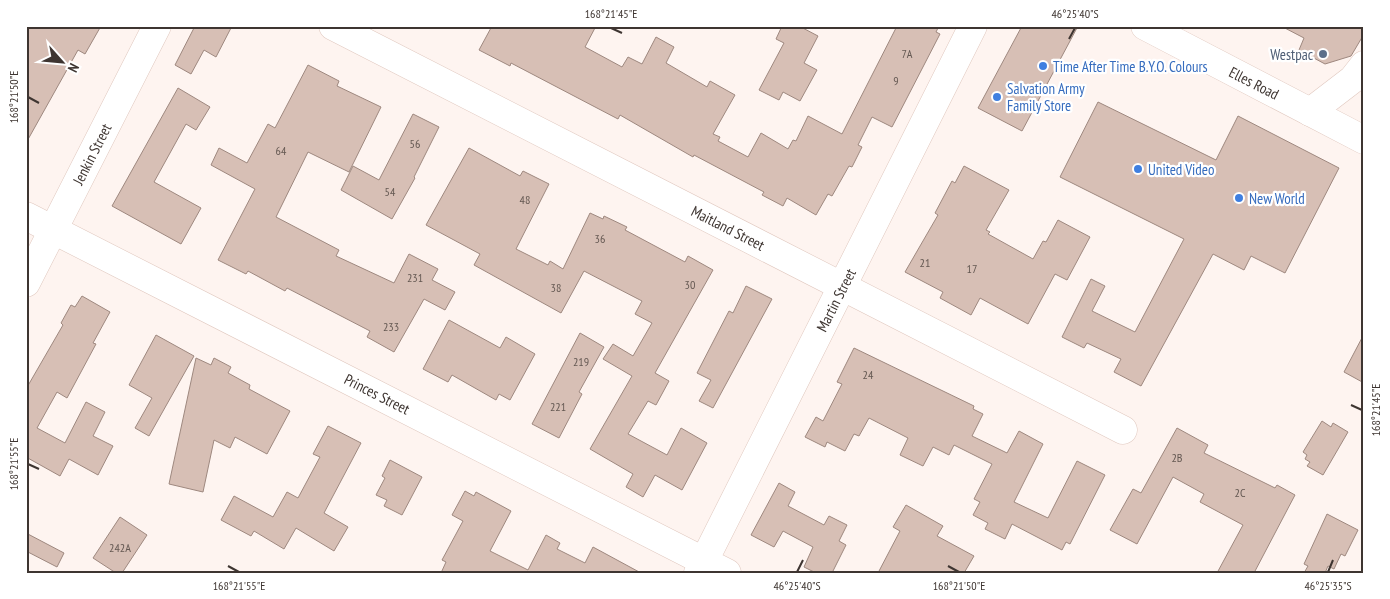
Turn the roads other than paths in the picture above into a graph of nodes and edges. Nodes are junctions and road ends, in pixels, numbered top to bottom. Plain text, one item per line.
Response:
1 (157, 26) edge
2 (333, 26) edge
3 (973, 26) edge
4 (1145, 26) edge
5 (1364, 65) edge
6 (1310, 112) junction
7 (1364, 140) edge
8 (26, 216) edge
9 (53, 230) junction
10 (26, 283) edge
11 (842, 286) junction
12 (1123, 430) dead end
13 (710, 569) edge

1 - 9 street, Jenkin Street
2 - 11 street, Maitland Street
3 - 11 street, Martin Street
4 - 6 street, Elles Road
5 - 6 street
6 - 7 street, Elles Road
8 - 9 street, Princes Street
9 - 10 street, Jenkin Street
9 - 13 street, Princes Street
11 - 12 street, Maitland Street
11 - 13 street, Martin Street

